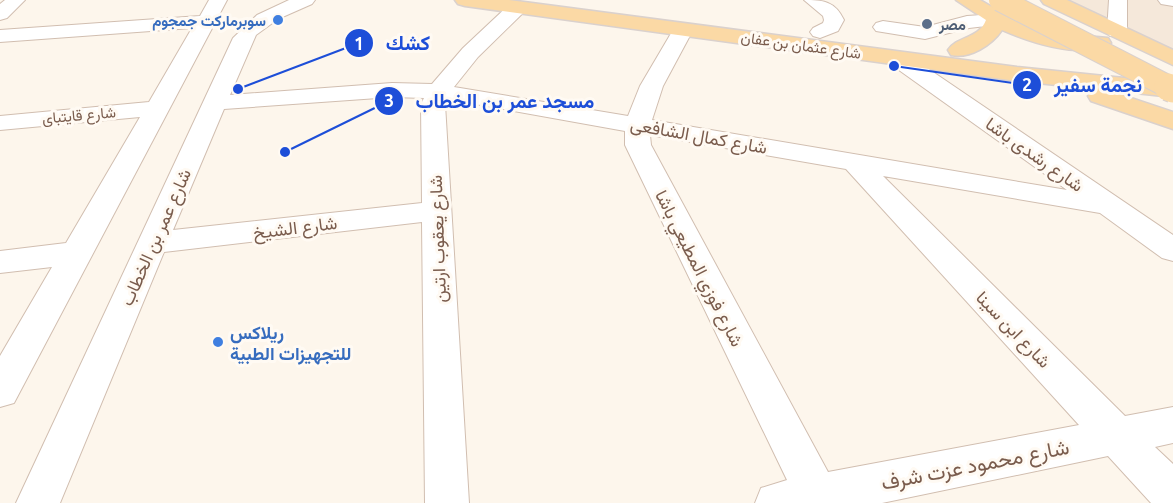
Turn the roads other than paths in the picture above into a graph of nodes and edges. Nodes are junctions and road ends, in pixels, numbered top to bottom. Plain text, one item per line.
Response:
1 (16, 0) edge
2 (306, 0) edge
3 (465, 0) edge
4 (582, 0) edge
5 (813, 0) edge
6 (966, 0) edge
7 (1029, 0) edge
8 (1051, 0) edge
9 (1118, 0) edge
10 (1167, 0) edge
11 (1173, 0) edge
12 (949, 6) edge
13 (519, 7) junction
14 (212, 10) edge
15 (997, 13) edge
16 (0, 14) edge
17 (967, 22) junction
18 (683, 30) junction
19 (820, 32) junction
20 (1117, 32) junction
21 (878, 33) junction
22 (0, 36) edge
23 (959, 50) junction
24 (897, 58) junction
25 (1173, 58) edge
26 (1173, 73) edge
27 (1017, 74) junction
28 (1173, 89) edge
29 (438, 91) junction
30 (214, 103) junction
31 (158, 108) junction
32 (1173, 121) edge
33 (0, 123) edge
34 (636, 124) junction
35 (854, 162) junction
36 (1110, 206) junction
37 (436, 211) junction
38 (153, 243) junction
39 (1173, 250) edge
40 (76, 253) junction
41 (0, 262) edge
42 (0, 391) edge
43 (1173, 425) edge
44 (1117, 436) junction
45 (1173, 495) edge
46 (819, 499) edge
47 (38, 503) edge
48 (447, 503) edge
49 (777, 503) edge

1 - 16 street
2 - 30 street, شارع عمر بن الخطاب
3 - 13 main road, شارع عثمان بن عفان
4 - 19 main road, شارع عثمان بن عفان
5 - 19 street
6 - 15 main road
7 - 26 main road
8 - 20 main road
9 - 20 street
10 - 11 street
12 - 17 street
12 - 21 street
13 - 18 main road, شارع عثمان بن عفان
13 - 29 street
14 - 22 street
14 - 31 street
15 - 17 street
15 - 20 main road
15 - 23 main road
15 - 28 main road, bridge
17 - 21 street
18 - 24 main road, شارع عثمان بن عفان
18 - 34 street
19 - 21 main road, شارع عثمان بن عفان
20 - 25 main road
21 - 23 main road, شارع عثمان بن عفان
23 - 26 main road, شارع عثمان بن عفان
24 - 27 main road, شارع عثمان بن عفان
24 - 36 street, شارع رشدى باشا
27 - 28 main road, شارع عثمان بن عفان
27 - 32 main road
29 - 30 street, شارع كمال الشافعى
29 - 34 street, شارع كمال الشافعى
29 - 37 street, شارع يعقوب ارتين
30 - 38 street, شارع عمر بن الخطاب
31 - 33 street, شارع قايتباى
31 - 40 street
34 - 35 street, شارع كمال الشافعى
34 - 46 street, شارع فوزي المطيعي باشا
35 - 36 street, شارع كمال الشافعى
35 - 44 street, شارع ابن سينا
36 - 39 street, شارع رشدى باشا
37 - 38 street, شارع الشيخ
37 - 48 street, شارع يعقوب ارتين
38 - 47 street, شارع عمر بن الخطاب
40 - 41 street
40 - 42 street
43 - 44 street, شارع محمود عزت شرف
44 - 45 street, شارع ابن سينا
44 - 46 street, شارع محمود عزت شرف
46 - 49 street, شارع محمود عزت شرف

